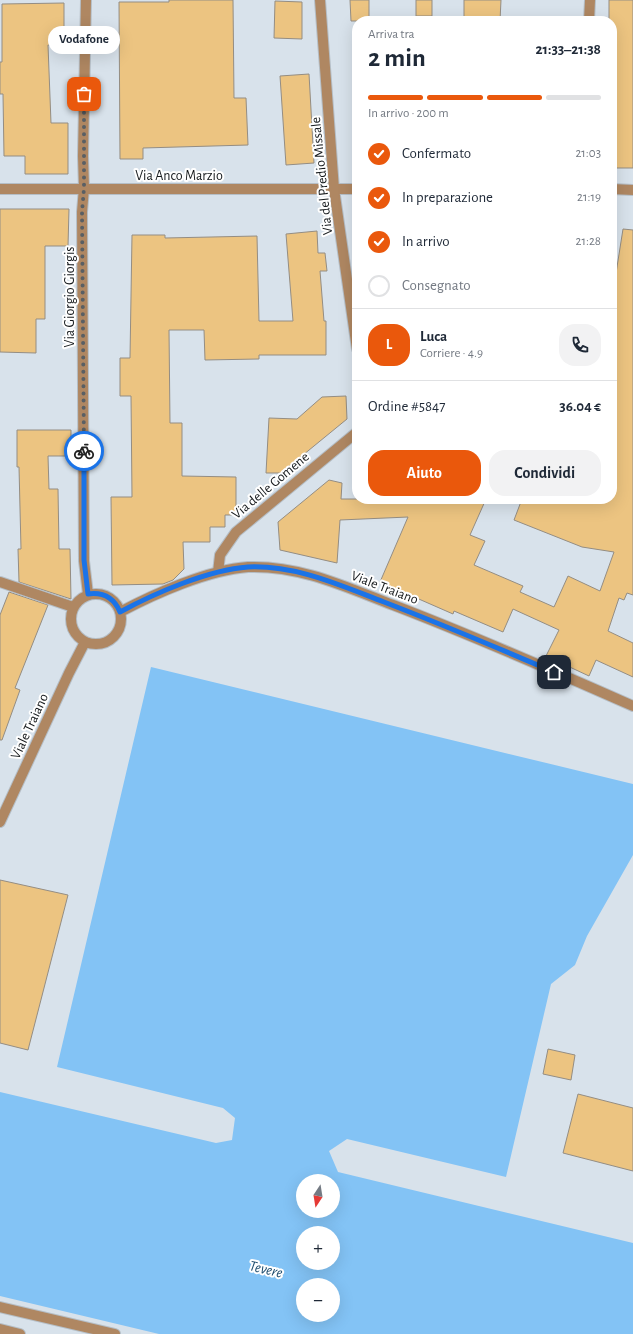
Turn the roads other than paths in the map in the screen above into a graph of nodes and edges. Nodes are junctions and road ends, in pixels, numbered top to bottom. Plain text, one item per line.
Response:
1 (86, 0) edge
2 (320, 0) edge
3 (590, 0) edge
4 (589, 16) edge
5 (84, 188) junction
6 (0, 189) edge
7 (334, 189) junction
8 (352, 189) edge
9 (617, 190) edge
10 (633, 190) edge
11 (352, 314) edge
12 (352, 436) edge
13 (218, 572) junction
14 (0, 582) edge
15 (88, 594) junction
16 (73, 607) junction
17 (120, 612) junction
18 (85, 642) junction
19 (633, 706) edge
20 (0, 822) edge
21 (0, 1306) edge
22 (0, 1329) edge
23 (20, 1334) edge
24 (115, 1334) edge

1 - 5 street, Via Giorgio Giorgis
2 - 7 street, Via del Predio Missale
3 - 4 street
5 - 6 street, Via Anco Marzio
5 - 7 street, Via Anco Marzio
5 - 15 street, Via Giorgio Giorgis
7 - 8 street, Via Anco Marzio
7 - 11 street, Via del Predio Missale
9 - 10 street
12 - 13 street, Via delle Gomene
13 - 17 street, Viale Traiano
13 - 19 street, Viale Traiano
14 - 16 street
15 - 16 street
15 - 17 street
16 - 18 street
17 - 18 street
18 - 20 street, Viale Traiano
21 - 24 street
22 - 23 street

